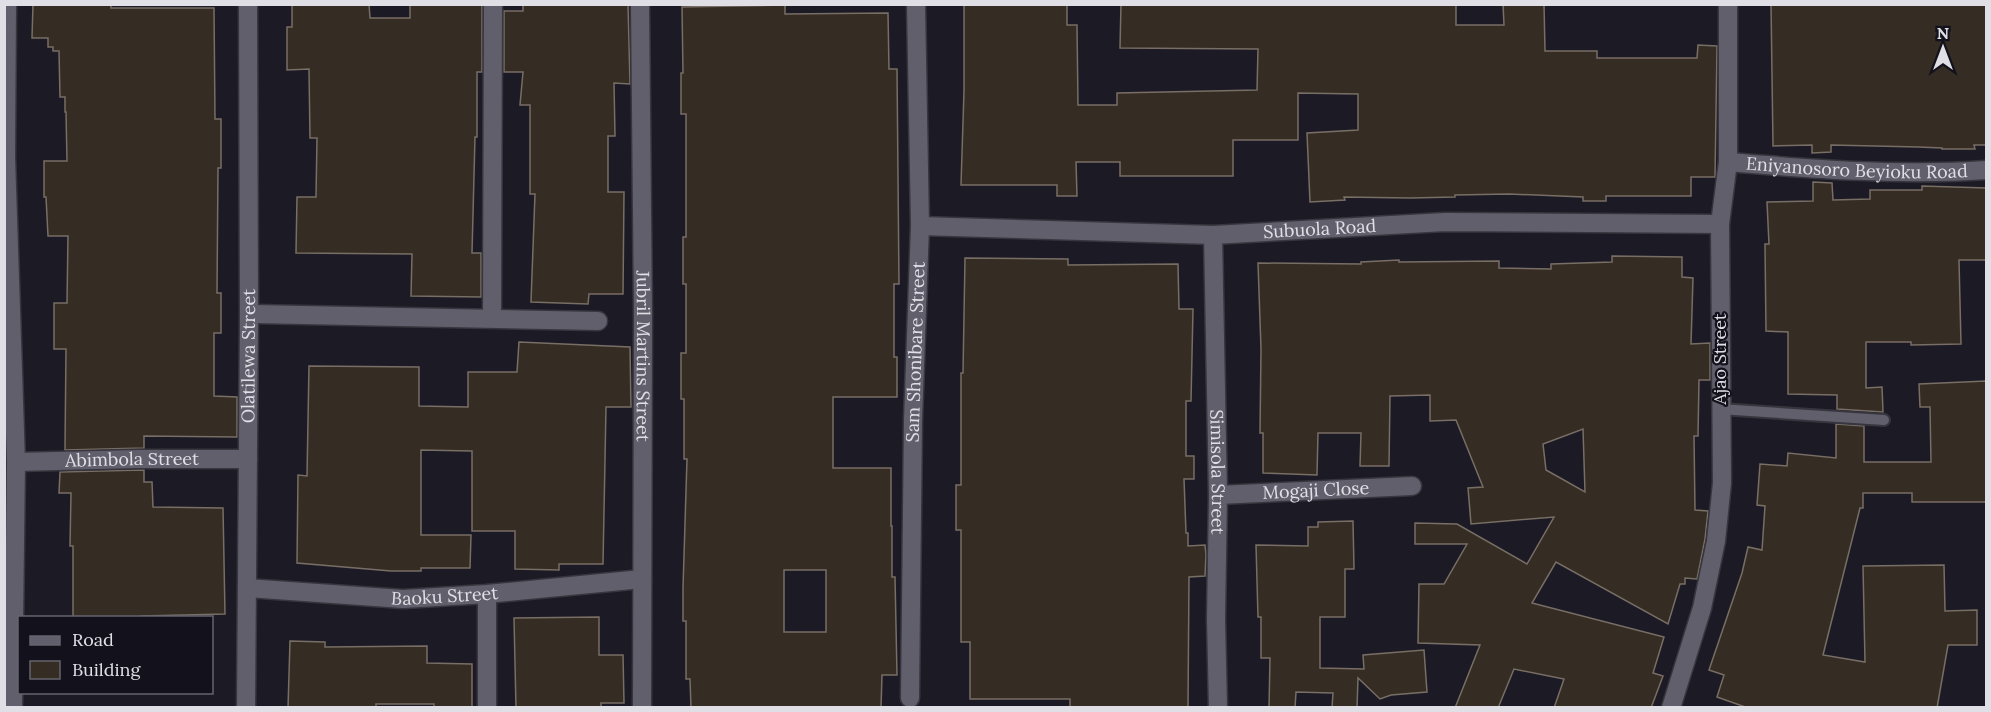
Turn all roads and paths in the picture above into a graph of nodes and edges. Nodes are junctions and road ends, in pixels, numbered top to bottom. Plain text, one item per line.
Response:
1 (7, 4) edge
2 (248, 4) edge
3 (493, 4) edge
4 (640, 4) edge
5 (916, 4) edge
6 (1728, 4) edge
7 (1728, 162) junction
8 (1986, 171) edge
9 (1720, 224) junction
10 (920, 226) junction
11 (1213, 235) junction
12 (249, 314) junction
13 (492, 318) junction
14 (598, 321) dead end
15 (1720, 409) junction
16 (1884, 420) dead end
17 (248, 459) junction
18 (16, 462) junction
19 (1412, 486) dead end
20 (1218, 495) junction
21 (642, 579) junction
22 (247, 588) junction
23 (487, 594) junction
24 (910, 698) dead end
25 (13, 708) edge
26 (246, 708) edge
27 (487, 708) edge
28 (642, 708) edge
29 (1218, 708) edge
30 (1671, 708) edge

1 - 18 street
2 - 12 street, Olatilewa Street
3 - 13 street
4 - 21 street, Jubril Martins Street
5 - 10 street, Sam Shonibare Street
6 - 7 street, Ajao Street
7 - 8 street, Eniyanosoro Beyioku Road
7 - 9 street, Ajao Street
9 - 11 street, Subuola Road
9 - 15 street, Ajao Street
10 - 11 street, Subuola Road
10 - 24 street, Sam Shonibare Street
11 - 20 street, Simisola Street
12 - 13 street
12 - 17 street, Olatilewa Street
13 - 14 street
15 - 16 lane
15 - 30 street, Ajao Street
17 - 18 street, Abimbola Street
17 - 22 street, Olatilewa Street
18 - 25 street
19 - 20 street, Mogaji Close
20 - 29 street, Simisola Street
21 - 23 street, Baoku Street
21 - 28 street, Jubril Martins Street
22 - 23 street, Baoku Street
22 - 26 street, Olatilewa Street
23 - 27 street

